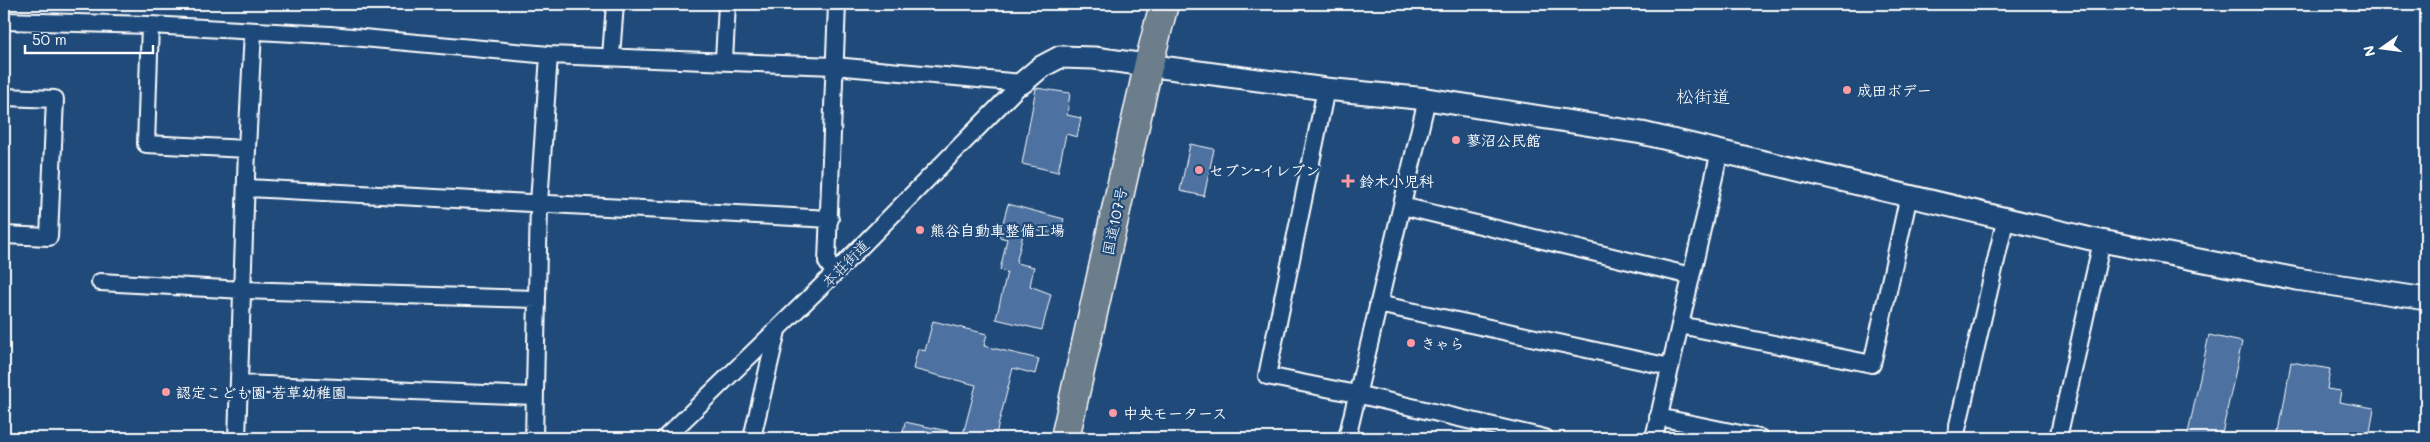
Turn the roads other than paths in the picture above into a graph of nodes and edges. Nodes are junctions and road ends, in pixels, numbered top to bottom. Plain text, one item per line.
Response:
1 (615, 4) edge
2 (728, 4) edge
3 (836, 4) edge
4 (1164, 4) edge
5 (4, 21) edge
6 (150, 25) junction
7 (253, 31) junction
8 (548, 55) junction
9 (611, 56) junction
10 (724, 60) junction
11 (834, 66) junction
12 (1148, 66) junction
13 (1022, 83) junction
14 (1326, 89) junction
15 (4, 97) edge
16 (1427, 99) junction
17 (247, 149) junction
18 (1720, 151) junction
19 (246, 188) junction
20 (1909, 195) junction
21 (539, 203) junction
22 (1402, 206) junction
23 (2006, 217) junction
24 (830, 219) junction
25 (4, 235) edge
26 (2102, 241) junction
27 (835, 273) junction
28 (1691, 276) junction
29 (100, 282) dead end
30 (243, 290) junction
31 (536, 299) junction
32 (2426, 299) edge
33 (1378, 304) junction
34 (1680, 325) junction
35 (777, 331) junction
36 (1670, 367) junction
37 (239, 384) junction
38 (1356, 394) junction
39 (534, 396) junction
40 (1658, 417) junction
41 (237, 438) edge
42 (534, 438) edge
43 (665, 438) edge
44 (752, 438) edge
45 (1065, 438) edge
46 (1347, 438) edge
47 (1545, 438) edge
48 (1654, 438) edge
49 (1760, 438) edge
50 (1955, 438) edge
51 (2058, 438) edge

1 - 9 street
2 - 10 street
3 - 11 street
4 - 12 highway, 国道107号
5 - 6 street
6 - 7 street
6 - 17 street
7 - 8 street
7 - 17 street
8 - 9 street
8 - 21 street
9 - 10 street
10 - 11 street
11 - 13 street
11 - 24 street
12 - 13 street
12 - 14 street
12 - 45 highway, 国道107号
13 - 27 street, 本荘街道
14 - 16 street
14 - 38 street
15 - 25 street
16 - 18 street
16 - 22 street
17 - 19 street
18 - 20 street
18 - 28 street
19 - 21 street
19 - 30 street
20 - 23 street
20 - 34 street
21 - 24 street
21 - 31 street
22 - 28 street
22 - 33 street
23 - 26 street
23 - 50 street
24 - 27 street
26 - 32 street
26 - 51 street
27 - 35 street, 本荘街道
28 - 34 street
29 - 30 street
30 - 31 street
30 - 37 street
31 - 39 street
33 - 36 street
33 - 38 street
34 - 36 street
35 - 43 street, 本荘街道
35 - 44 street
36 - 40 street
37 - 39 street
37 - 41 street
38 - 46 street
38 - 47 street
39 - 42 street
40 - 48 street
40 - 49 street

